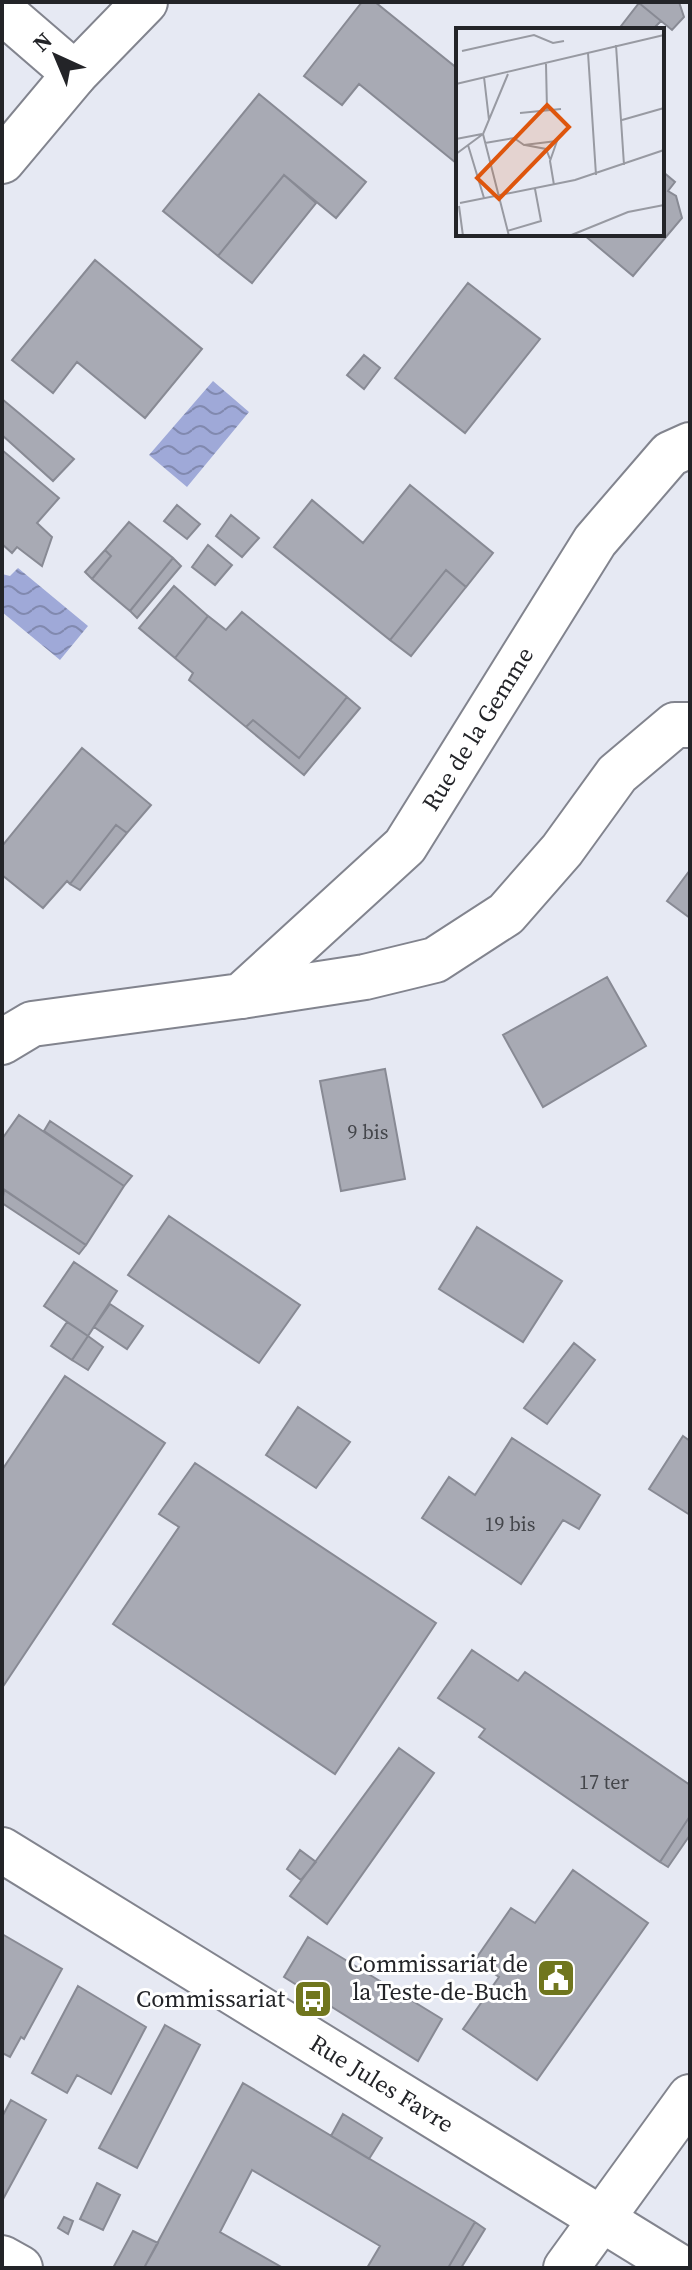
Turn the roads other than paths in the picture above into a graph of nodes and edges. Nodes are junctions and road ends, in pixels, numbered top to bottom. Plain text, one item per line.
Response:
1 (145, 2) edge
2 (2, 11) edge
3 (75, 74) junction
4 (2, 161) edge
5 (690, 445) edge
6 (690, 725) edge
7 (241, 996) junction
8 (2, 1042) edge
9 (2, 1850) edge
10 (690, 2097) edge
11 (600, 2218) junction
12 (2, 2258) edge
13 (20, 2268) edge
14 (566, 2268) edge
15 (681, 2268) edge

1 - 3 street
2 - 3 street
3 - 4 street
5 - 7 street, Rue de la Gemme
6 - 7 street
7 - 8 street
9 - 11 street, Rue Jules Favre
10 - 11 street
11 - 14 street
11 - 15 street, Rue Jules Favre
12 - 13 street

